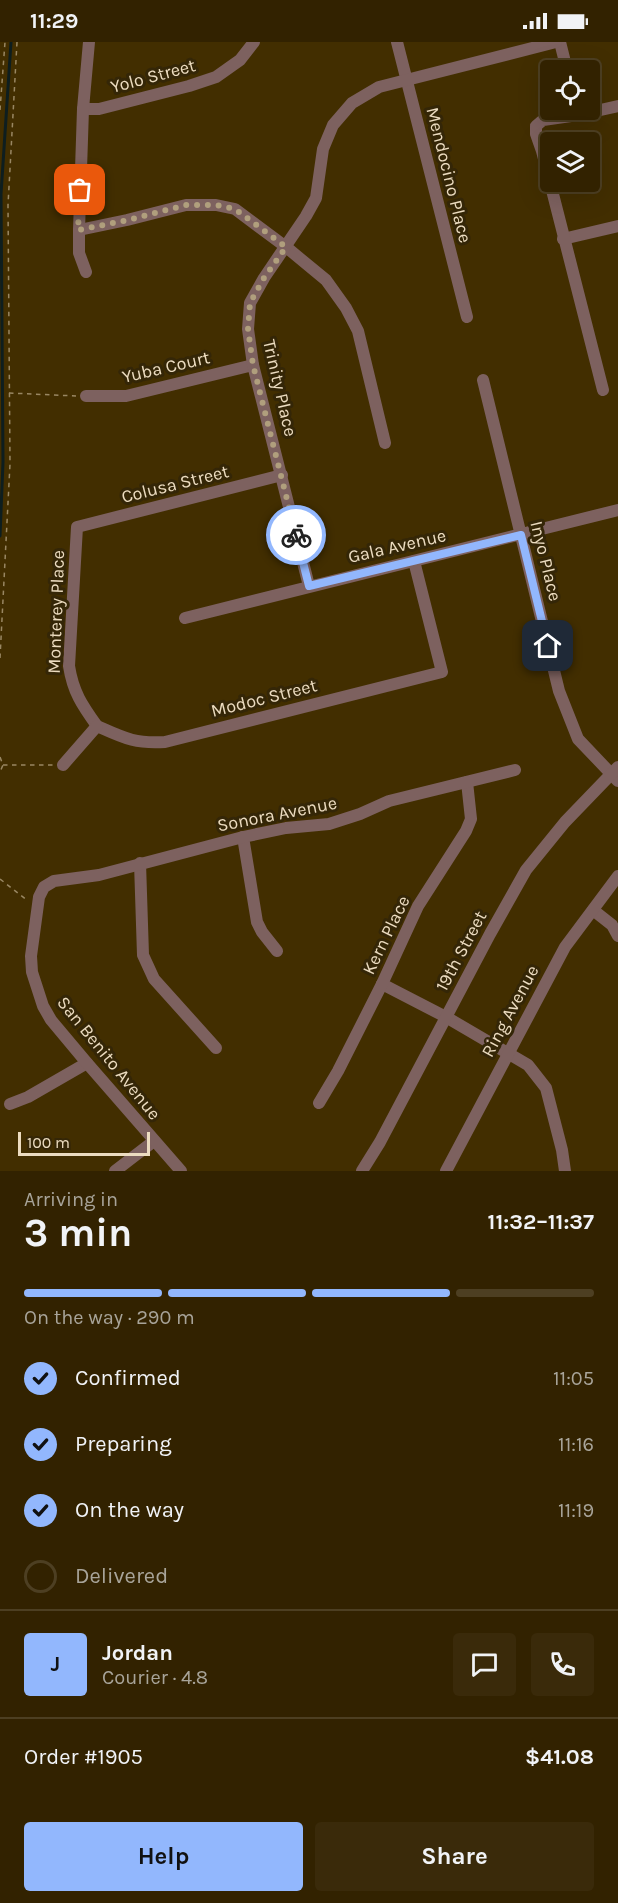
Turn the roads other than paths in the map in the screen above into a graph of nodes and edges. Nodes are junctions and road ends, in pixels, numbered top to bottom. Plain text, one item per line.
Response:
1 (89, 42) edge
2 (254, 42) edge
3 (397, 42) edge
4 (558, 42) edge
5 (564, 60) edge
6 (406, 80) junction
7 (618, 106) edge
8 (82, 109) junction
9 (600, 109) edge
10 (543, 120) edge
11 (618, 226) edge
12 (78, 230) junction
13 (563, 239) junction
14 (286, 247) junction
15 (86, 272) dead end
16 (467, 317) dead end
17 (253, 365) junction
18 (483, 380) dead end
19 (603, 390) dead end
20 (86, 396) road end
21 (386, 443) dead end
22 (282, 475) junction
23 (618, 510) edge
24 (76, 527) joint
25 (521, 535) junction
26 (414, 561) junction
27 (309, 586) junction
28 (185, 618) dead end
29 (97, 726) junction
30 (63, 765) road end
31 (515, 770) dead end
32 (615, 774) edge
33 (467, 782) junction
34 (243, 837) junction
35 (140, 863) junction
36 (618, 876) edge
37 (44, 886) joint
38 (593, 910) junction
39 (618, 936) edge
40 (278, 951) dead end
41 (382, 984) junction
42 (446, 1017) junction
43 (216, 1048) dead end
44 (508, 1052) junction
45 (87, 1064) junction
46 (319, 1103) dead end
47 (10, 1104) dead end
48 (154, 1140) junction
49 (115, 1171) edge
50 (181, 1171) edge
51 (362, 1171) edge
52 (446, 1171) edge
53 (565, 1171) edge

1 - 8 street
2 - 8 street, Yolo Street
3 - 6 street, Mendocino Place
4 - 5 street
4 - 6 street, Trinity Place
6 - 14 street, Trinity Place
6 - 16 street, Mendocino Place
7 - 9 street
8 - 12 street
10 - 13 street
11 - 13 street
12 - 14 street
12 - 15 street
13 - 19 street
14 - 17 street, Trinity Place
14 - 21 street
17 - 20 street, Yuba Court
17 - 22 street, Trinity Place
18 - 25 street, Inyo Place
22 - 24 street, Colusa Street
22 - 27 street, Trinity Place
23 - 25 street, Gala Avenue
24 - 29 street, Monterey Place
25 - 26 street, Gala Avenue
25 - 32 street, Inyo Place
26 - 27 street, Gala Avenue
26 - 29 street, Modoc Street
27 - 28 street, Gala Avenue
29 - 30 street
31 - 33 street, Sonora Avenue
32 - 42 street, 19th Street
33 - 34 street, Sonora Avenue
33 - 41 street, Kern Place
34 - 35 street, Sonora Avenue
34 - 40 street
35 - 37 street, Sonora Avenue
35 - 43 street
36 - 38 street, Ring Avenue
37 - 45 street, San Benito Avenue
38 - 39 street
38 - 44 street, Ring Avenue
41 - 42 street
41 - 46 street, Kern Place
42 - 44 street
42 - 51 street, 19th Street
44 - 52 street, Ring Avenue
44 - 53 street
45 - 47 street
45 - 48 street, San Benito Avenue
48 - 49 street
48 - 50 street, San Benito Avenue

